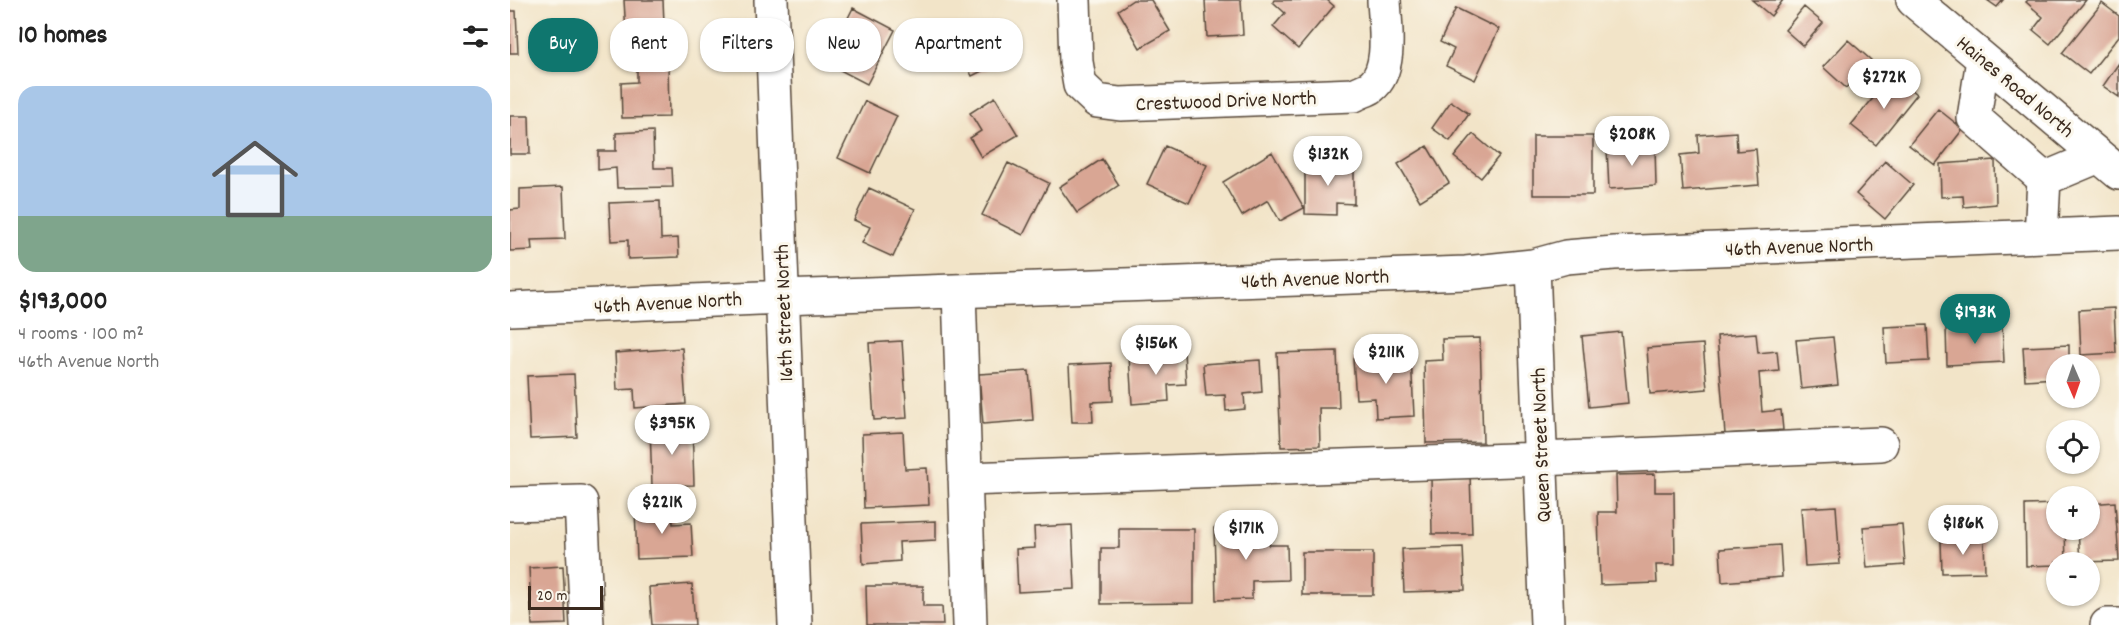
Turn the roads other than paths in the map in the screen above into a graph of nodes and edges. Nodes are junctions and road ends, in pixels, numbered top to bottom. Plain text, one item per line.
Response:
1 (771, 0) edge
2 (1074, 0) edge
3 (1384, 0) edge
4 (1913, 0) edge
5 (1983, 59) junction
6 (2109, 164) edge
7 (2044, 179) junction
8 (2119, 233) edge
9 (2041, 236) junction
10 (1533, 266) junction
11 (959, 291) junction
12 (782, 297) junction
13 (510, 309) edge
14 (1881, 444) dead end
15 (1541, 459) junction
16 (965, 479) junction
17 (510, 504) edge
18 (587, 625) edge
19 (795, 625) edge
20 (970, 625) edge
21 (1547, 625) edge
22 (2107, 625) edge
23 (2119, 625) edge

1 - 12 street, 16th Street North
2 - 3 street, Crestwood Drive North
4 - 5 street, Haines Road North
5 - 6 street, Haines Road North
5 - 7 street
6 - 7 street
7 - 9 street
8 - 9 street, 46th Avenue North
9 - 10 street, 46th Avenue North
10 - 11 street, 46th Avenue North
10 - 15 street, Queen Street North
11 - 12 street, 46th Avenue North
11 - 16 street
12 - 13 street, 46th Avenue North
12 - 19 street, 16th Street North
14 - 15 street
15 - 16 street
15 - 21 street, Queen Street North
16 - 20 street
17 - 18 street
22 - 23 street

